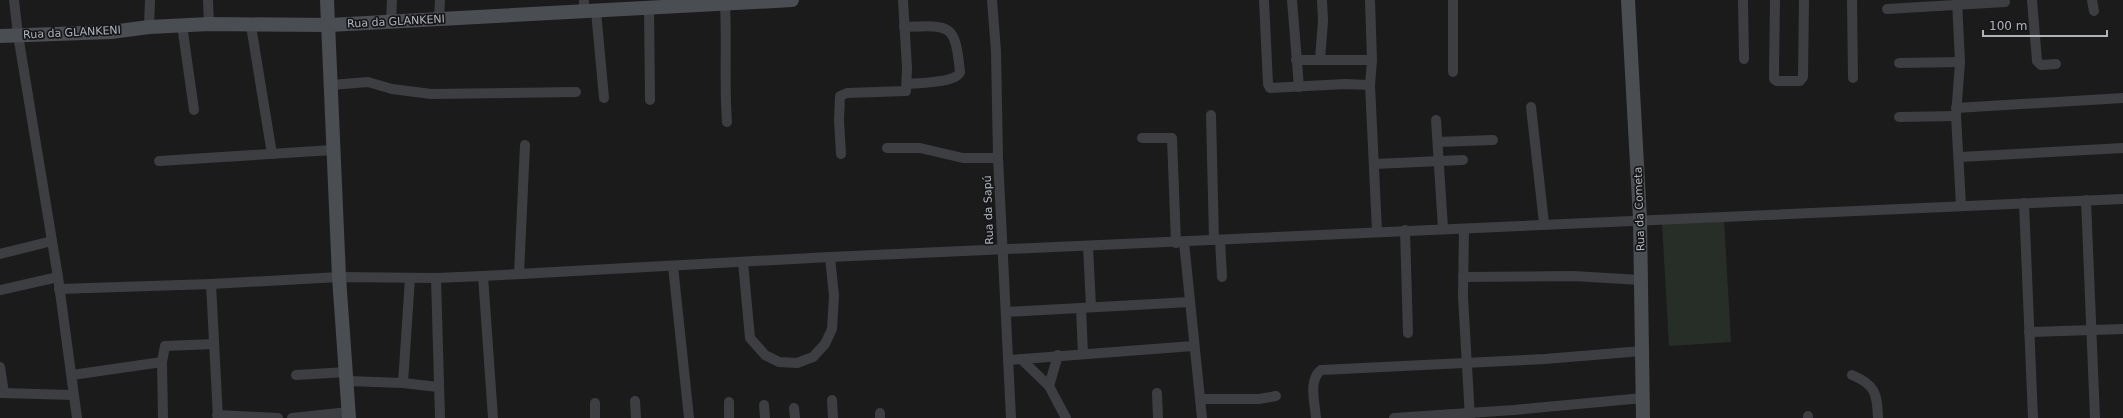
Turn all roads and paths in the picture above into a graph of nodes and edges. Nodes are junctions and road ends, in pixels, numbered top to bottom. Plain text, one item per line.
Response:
1 (14, 0) edge
2 (150, 0) edge
3 (208, 0) edge
4 (327, 0) edge
5 (392, 0) edge
6 (440, 0) edge
7 (792, 0) edge
8 (903, 0) edge
9 (992, 0) edge
10 (1264, 0) edge
11 (1292, 0) edge
12 (1322, 0) edge
13 (1370, 0) edge
14 (1453, 0) edge
15 (1628, 0) edge
16 (1743, 0) edge
17 (1775, 0) edge
18 (1804, 0) edge
19 (1852, 0) edge
20 (2032, 0) edge
21 (2092, 0) edge
22 (706, 2) edge
23 (2005, 2) dead end
24 (1958, 3) edge
25 (725, 4) junction
26 (642, 5) edge
27 (588, 7) edge
28 (1887, 9) dead end
29 (2094, 12) dead end
30 (439, 19) junction
31 (391, 20) junction
32 (209, 24) junction
33 (182, 25) junction
34 (329, 25) junction
35 (251, 26) junction
36 (149, 27) junction
37 (904, 27) junction
38 (18, 35) junction
39 (0, 36) edge
40 (1320, 59) junction
41 (1744, 59) dead end
42 (1296, 60) junction
43 (1372, 60) junction
44 (1960, 62) junction
45 (1899, 63) dead end
46 (2056, 64) dead end
47 (1453, 72) dead end
48 (1853, 78) dead end
49 (907, 84) junction
50 (331, 85) junction
51 (1370, 85) junction
52 (1299, 87) junction
53 (576, 92) dead end
54 (604, 98) dead end
55 (2123, 98) edge
56 (650, 100) dead end
57 (1531, 107) dead end
58 (194, 110) dead end
59 (1956, 112) junction
60 (1211, 115) dead end
61 (1899, 116) dead end
62 (1436, 120) dead end
63 (728, 122) dead end
64 (1142, 138) dead end
65 (1493, 140) dead end
66 (1438, 142) junction
67 (525, 145) dead end
68 (887, 148) dead end
69 (2123, 148) edge
70 (333, 150) junction
71 (272, 154) junction
72 (841, 154) dead end
73 (1960, 157) junction
74 (998, 158) junction
75 (1463, 160) dead end
76 (159, 161) dead end
77 (1439, 162) junction
78 (1374, 164) junction
79 (2123, 198) edge
80 (2086, 200) junction
81 (2024, 203) junction
82 (1961, 205) junction
83 (1640, 219) junction
84 (1544, 223) junction
85 (1443, 228) junction
86 (1464, 229) junction
87 (1405, 230) junction
88 (1377, 231) junction
89 (1217, 239) junction
90 (52, 241) junction
91 (1180, 242) junction
92 (1088, 246) junction
93 (1002, 249) junction
94 (0, 254) edge
95 (830, 257) junction
96 (743, 262) junction
97 (673, 266) junction
98 (519, 274) junction
99 (483, 276) junction
100 (58, 277) junction
101 (339, 277) junction
102 (1222, 277) dead end
103 (1463, 277) junction
104 (410, 278) junction
105 (436, 278) junction
106 (1641, 280) junction
107 (212, 284) junction
108 (59, 289) junction
109 (0, 290) edge
110 (1190, 302) junction
111 (1086, 308) junction
112 (1006, 312) junction
113 (2091, 329) junction
114 (2123, 329) edge
115 (2029, 332) junction
116 (1408, 333) dead end
117 (214, 344) junction
118 (1193, 346) junction
119 (1642, 351) junction
120 (1083, 354) junction
121 (1058, 355) junction
122 (1021, 359) junction
123 (1008, 360) junction
124 (162, 362) junction
125 (1467, 363) junction
126 (0, 367) edge
127 (72, 375) junction
128 (296, 375) dead end
129 (1852, 375) dead end
130 (347, 376) junction
131 (402, 383) junction
132 (1049, 386) junction
133 (438, 387) junction
134 (2, 393) edge
135 (1157, 393) dead end
136 (73, 395) junction
137 (1276, 396) dead end
138 (1643, 398) junction
139 (1200, 399) junction
140 (832, 400) dead end
141 (635, 401) dead end
142 (729, 402) dead end
143 (595, 403) dead end
144 (764, 404) dead end
145 (794, 408) dead end
146 (349, 415) edge
147 (1470, 415) edge
148 (217, 417) edge
149 (77, 418) edge
150 (163, 418) edge
151 (278, 418) edge
152 (292, 418) edge
153 (440, 418) edge
154 (493, 418) edge
155 (595, 418) edge
156 (636, 418) edge
157 (690, 418) edge
158 (729, 418) edge
159 (765, 418) edge
160 (795, 418) edge
161 (833, 418) edge
162 (1011, 418) edge
163 (1066, 418) edge
164 (1158, 418) edge
165 (1202, 418) edge
166 (1316, 418) edge
167 (1394, 418) edge
168 (1643, 418) edge
169 (1878, 418) edge
170 (2033, 418) edge
171 (2095, 418) edge

1 - 38 street
2 - 36 street
3 - 32 street
4 - 34 street
5 - 31 street
6 - 30 street
7 - 25 street, Rua da GLANKENI
8 - 37 street
9 - 74 street, Rua da Sapú
10 - 52 street
11 - 42 street
12 - 40 street
13 - 43 street
14 - 47 street
15 - 83 street, Rua da Cometa
16 - 41 street
17 - 18 street
19 - 48 street
20 - 46 street
21 - 29 street
22 - 25 street, Rua da GLANKENI
22 - 26 street, Rua da GLANKENI
23 - 24 street
24 - 28 street
24 - 44 street
25 - 63 street
26 - 27 street, Rua da GLANKENI
26 - 56 street
27 - 30 street, Rua da GLANKENI
27 - 54 street
30 - 31 street, Rua da GLANKENI
31 - 34 street, Rua da GLANKENI
32 - 33 street, Rua da GLANKENI
32 - 35 street, Rua da GLANKENI
33 - 36 street, Rua da GLANKENI
33 - 58 street
34 - 35 street, Rua da GLANKENI
34 - 50 street
35 - 71 street
36 - 38 street, Rua da GLANKENI
37 - 49 street
37 - 49 street
38 - 39 street, Rua da GLANKENI
38 - 90 street
40 - 42 street
40 - 43 street
42 - 52 street
43 - 51 street
44 - 45 street
44 - 59 street
49 - 72 street
50 - 53 street
50 - 70 street
51 - 52 street
51 - 78 street
55 - 59 street
57 - 84 street
59 - 61 street
59 - 73 street
60 - 89 street
62 - 66 street
64 - 91 street
65 - 66 street
66 - 77 street
67 - 98 street
68 - 74 street
69 - 73 street
70 - 71 street
70 - 101 street
71 - 76 street
73 - 82 street
74 - 93 street, Rua da Sapú
75 - 77 street
77 - 78 street
77 - 85 street
78 - 88 street
79 - 80 street
80 - 81 street
80 - 113 street
81 - 82 street
81 - 115 street
82 - 83 street
83 - 84 street
83 - 106 street, Rua da Cometa
84 - 86 street
85 - 86 street
85 - 87 street
86 - 103 street
87 - 88 street
87 - 116 street
88 - 89 street
89 - 91 street
89 - 102 street
90 - 94 street
90 - 100 street
91 - 92 street
91 - 110 street
92 - 93 street
92 - 111 street
93 - 95 street
93 - 112 street, Rua da Sapú
95 - 96 street
95 - 96 street
96 - 97 street
97 - 98 street
97 - 157 street
98 - 99 street
99 - 105 street
99 - 154 street
100 - 108 street
100 - 109 street
101 - 104 street
101 - 107 street
101 - 130 street
103 - 106 street
103 - 125 street
104 - 105 street
104 - 131 street
105 - 133 street
106 - 119 street, Rua da Cometa
107 - 108 street
107 - 117 street
108 - 127 street
110 - 111 street
110 - 118 street
111 - 112 street
111 - 120 street
112 - 123 street, Rua da Sapú
113 - 114 street
113 - 115 street
113 - 171 street
115 - 170 street
117 - 124 street
117 - 148 street
118 - 120 street
118 - 139 street
119 - 125 street
119 - 138 street, Rua da Cometa
120 - 121 street
121 - 122 street
121 - 132 street
122 - 123 street
122 - 132 street
123 - 162 street, Rua da Sapú
124 - 127 street
124 - 150 street
125 - 147 street
125 - 166 street
126 - 134 street
127 - 136 street
128 - 130 street
129 - 169 street
130 - 131 street
130 - 146 street
131 - 133 street
132 - 163 street
133 - 153 street
134 - 136 street
135 - 164 street
136 - 149 street
137 - 139 street
138 - 147 street
138 - 168 street, Rua da Cometa
139 - 165 street
140 - 161 street
141 - 156 street
142 - 158 street
143 - 155 street
144 - 159 street
145 - 160 street
146 - 152 street
147 - 167 street
148 - 151 street

